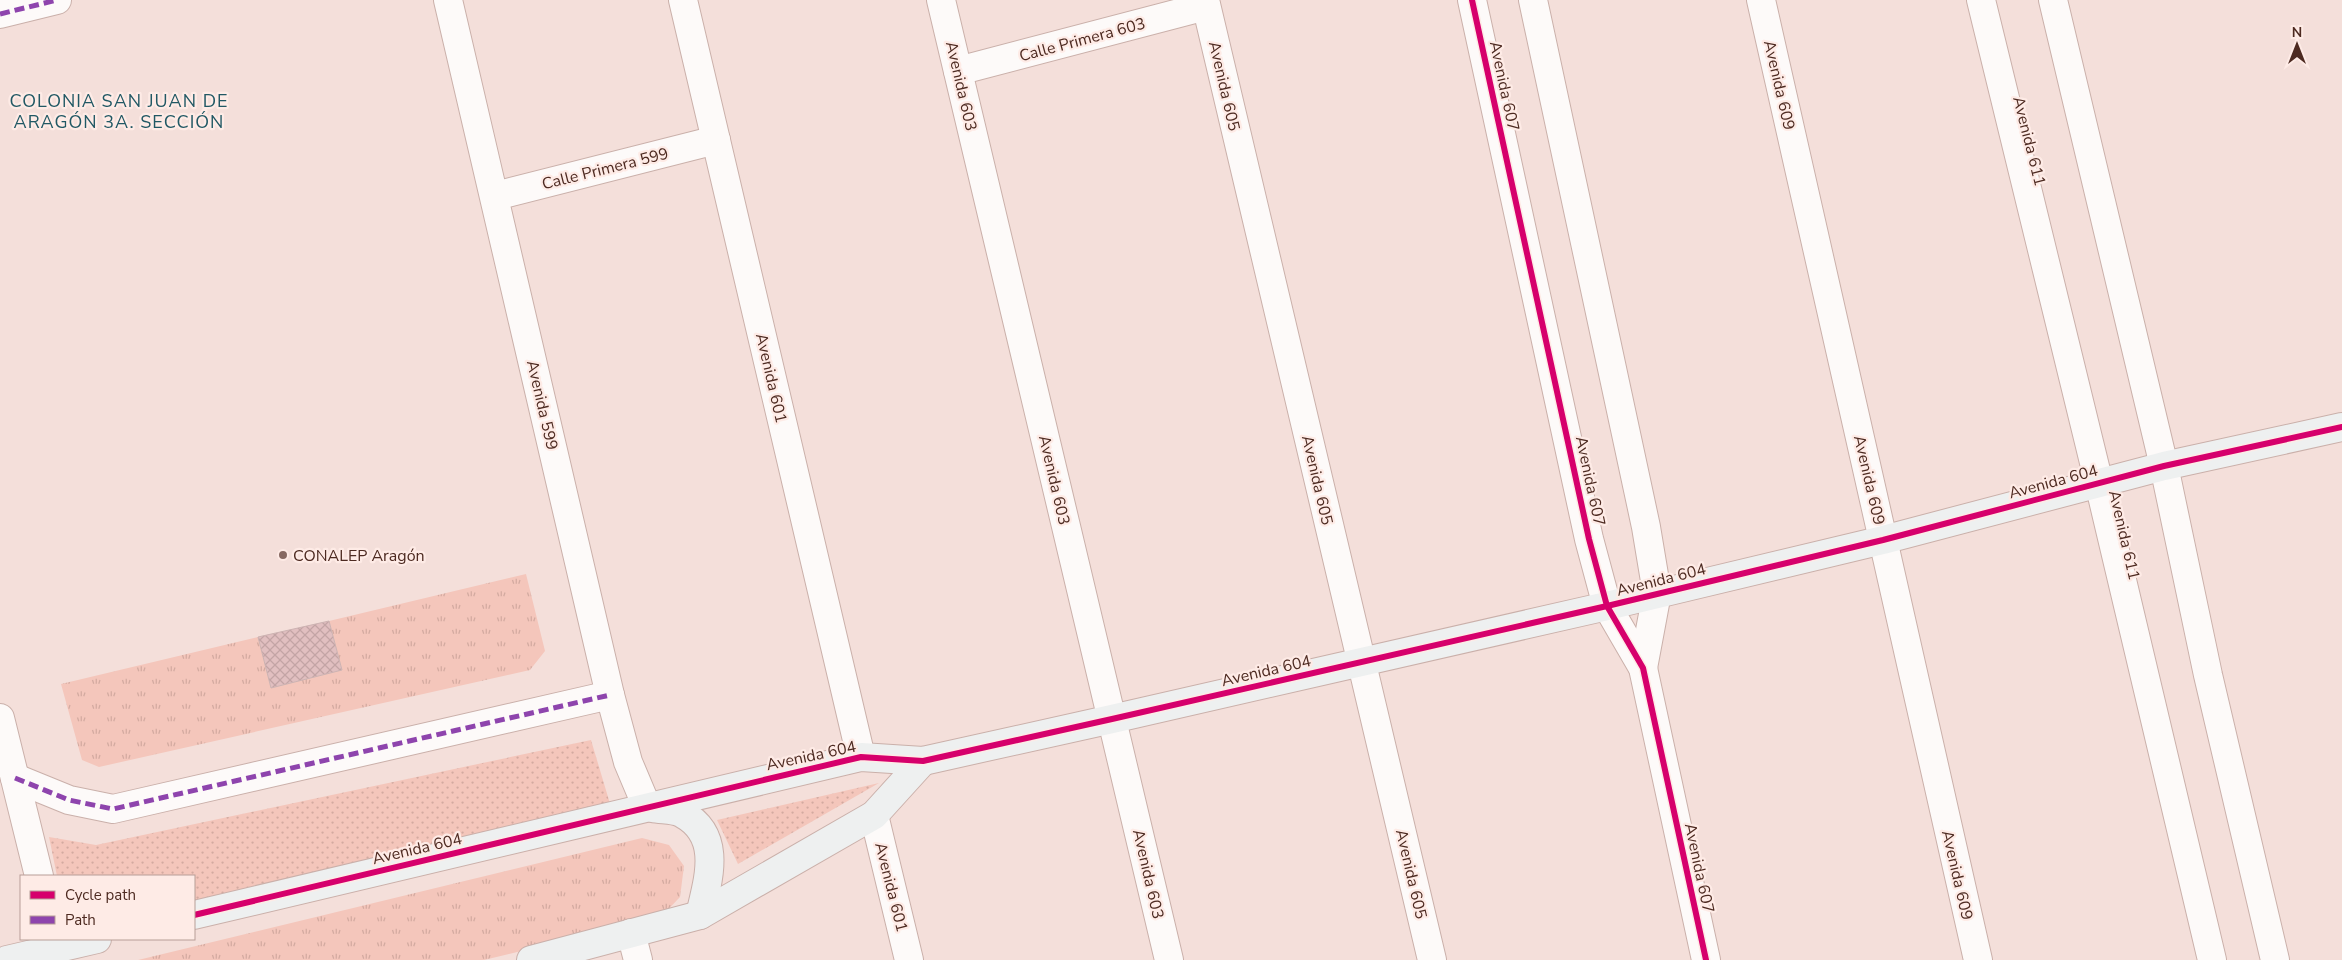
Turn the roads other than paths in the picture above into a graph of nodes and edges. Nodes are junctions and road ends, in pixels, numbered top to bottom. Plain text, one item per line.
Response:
1 (57, 0) edge
2 (448, 0) edge
3 (683, 0) edge
4 (941, 0) edge
5 (1472, 0) edge
6 (1533, 0) edge
7 (1761, 0) edge
8 (1981, 0) edge
9 (2053, 0) edge
10 (1206, 3) edge
11 (0, 14) edge
12 (958, 71) junction
13 (716, 140) junction
14 (495, 196) junction
15 (2342, 427) edge
16 (2164, 466) junction
17 (2099, 483) junction
18 (1883, 540) junction
19 (1657, 593) junction
20 (1607, 606) junction
21 (1362, 662) junction
22 (1643, 668) junction
23 (610, 695) junction
24 (0, 718) edge
25 (1112, 719) junction
26 (861, 757) junction
27 (923, 761) junction
28 (15, 778) junction
29 (647, 807) junction
30 (874, 815) junction
31 (39, 875) edge
32 (700, 915) junction
33 (195, 916) edge
34 (631, 933) junction
35 (92, 940) edge
36 (25, 953) edge
37 (531, 960) edge
38 (638, 960) edge
39 (910, 960) edge
40 (1169, 960) edge
41 (1432, 960) edge
42 (1706, 960) edge
43 (1978, 960) edge
44 (2212, 960) edge
45 (2275, 960) edge

1 - 11 street
2 - 14 street, Avenida 599
3 - 13 street, Avenida 601
4 - 12 street, Avenida 603
5 - 20 street, Avenida 607
6 - 19 street, Avenida 607
7 - 18 street, Avenida 609
8 - 17 street, Avenida 611
9 - 16 street
10 - 12 street, Calle Primera 603
10 - 21 street, Avenida 605
12 - 25 street, Avenida 603
13 - 14 street, Calle Primera 599
13 - 26 street, Avenida 601
14 - 23 street, Avenida 599
15 - 16 street, Avenida 604
16 - 17 street, Avenida 604
16 - 45 street
17 - 18 street, Avenida 604
17 - 44 street, Avenida 611
18 - 19 street, Avenida 604
18 - 43 street, Avenida 609
19 - 20 street, Avenida 604
19 - 22 street, Avenida 607
20 - 21 street, Avenida 604
20 - 22 street, Avenida 607
21 - 25 street, Avenida 604
21 - 41 street, Avenida 605
22 - 42 street, Avenida 607
23 - 28 street
23 - 29 street, Avenida 599
24 - 28 street
25 - 27 street, Avenida 604
25 - 40 street, Avenida 603
26 - 27 street, Avenida 604
26 - 29 street, Avenida 604
27 - 30 street
28 - 31 street
29 - 32 street
29 - 33 street, Avenida 604
30 - 32 street
30 - 39 street, Avenida 601
32 - 34 street
34 - 37 street
34 - 38 street
35 - 36 street

